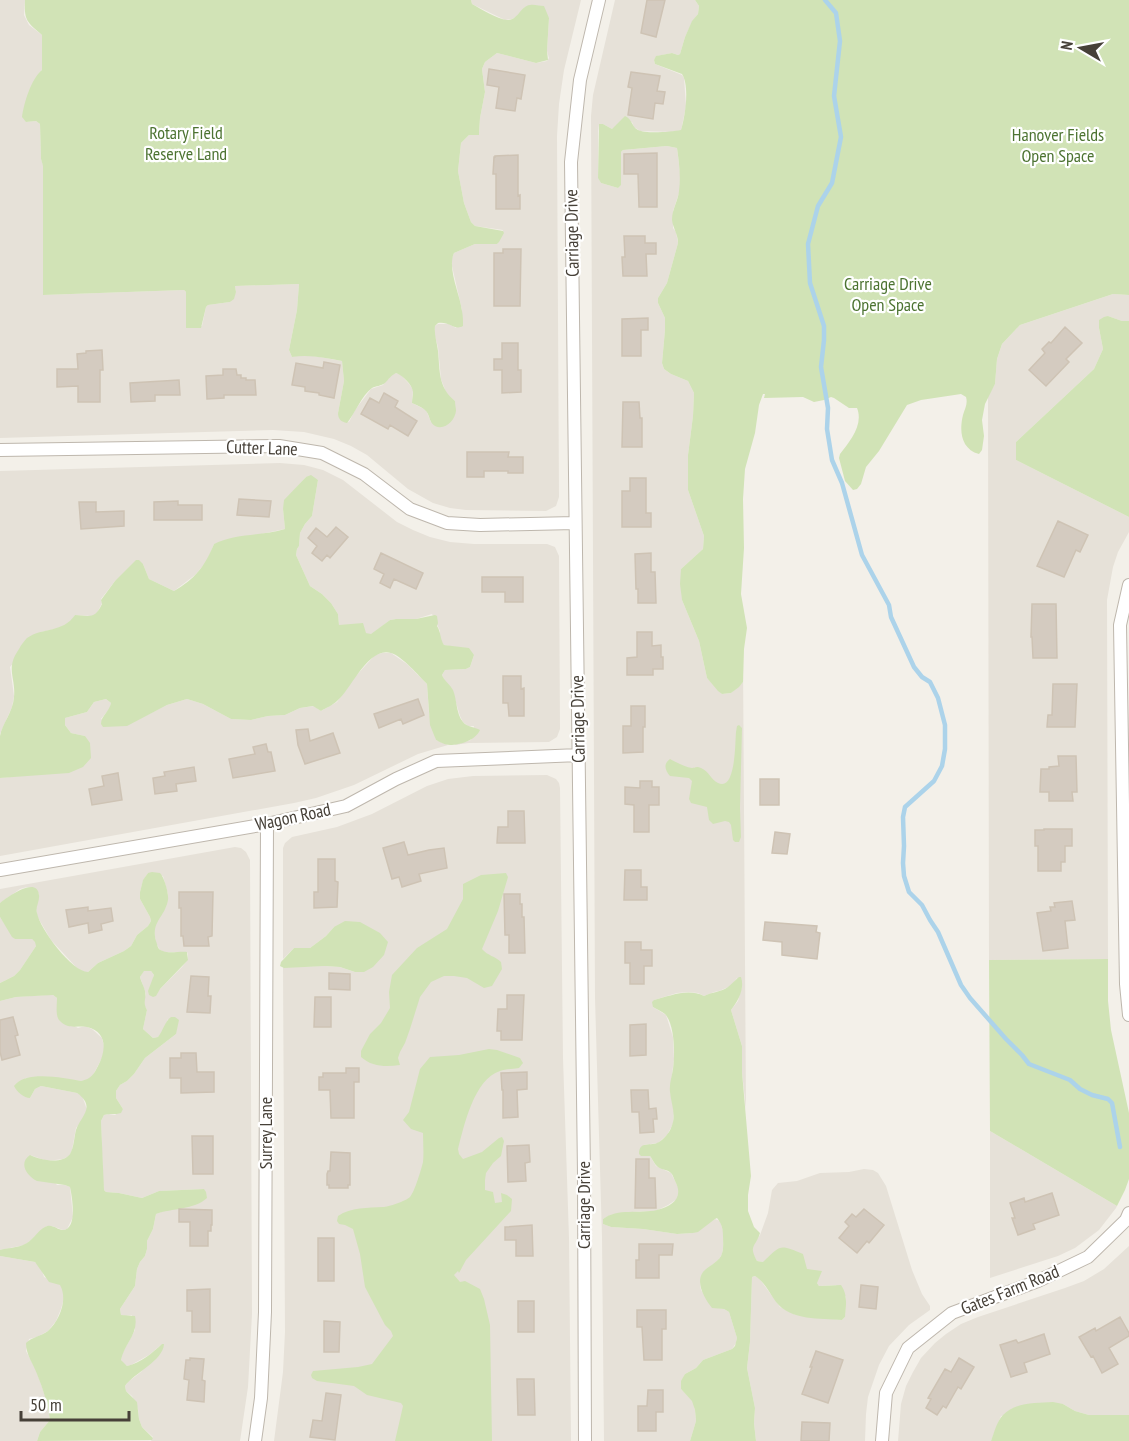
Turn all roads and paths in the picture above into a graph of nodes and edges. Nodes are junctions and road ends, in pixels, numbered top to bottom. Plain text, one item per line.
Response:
1 (599, 0) edge
2 (0, 450) edge
3 (576, 523) junction
4 (1129, 585) edge
5 (579, 755) junction
6 (267, 824) junction
7 (0, 870) edge
8 (1129, 1016) edge
9 (1129, 1213) edge
10 (255, 1441) edge
11 (585, 1441) edge
12 (882, 1441) edge

1 - 3 street, Carriage Drive
2 - 3 street, Cutter Lane
3 - 5 street, Carriage Drive
4 - 8 street
5 - 6 street, Wagon Road
5 - 11 street, Carriage Drive
6 - 7 street, Wagon Road
6 - 10 street, Surrey Lane
9 - 12 street, Gates Farm Road

